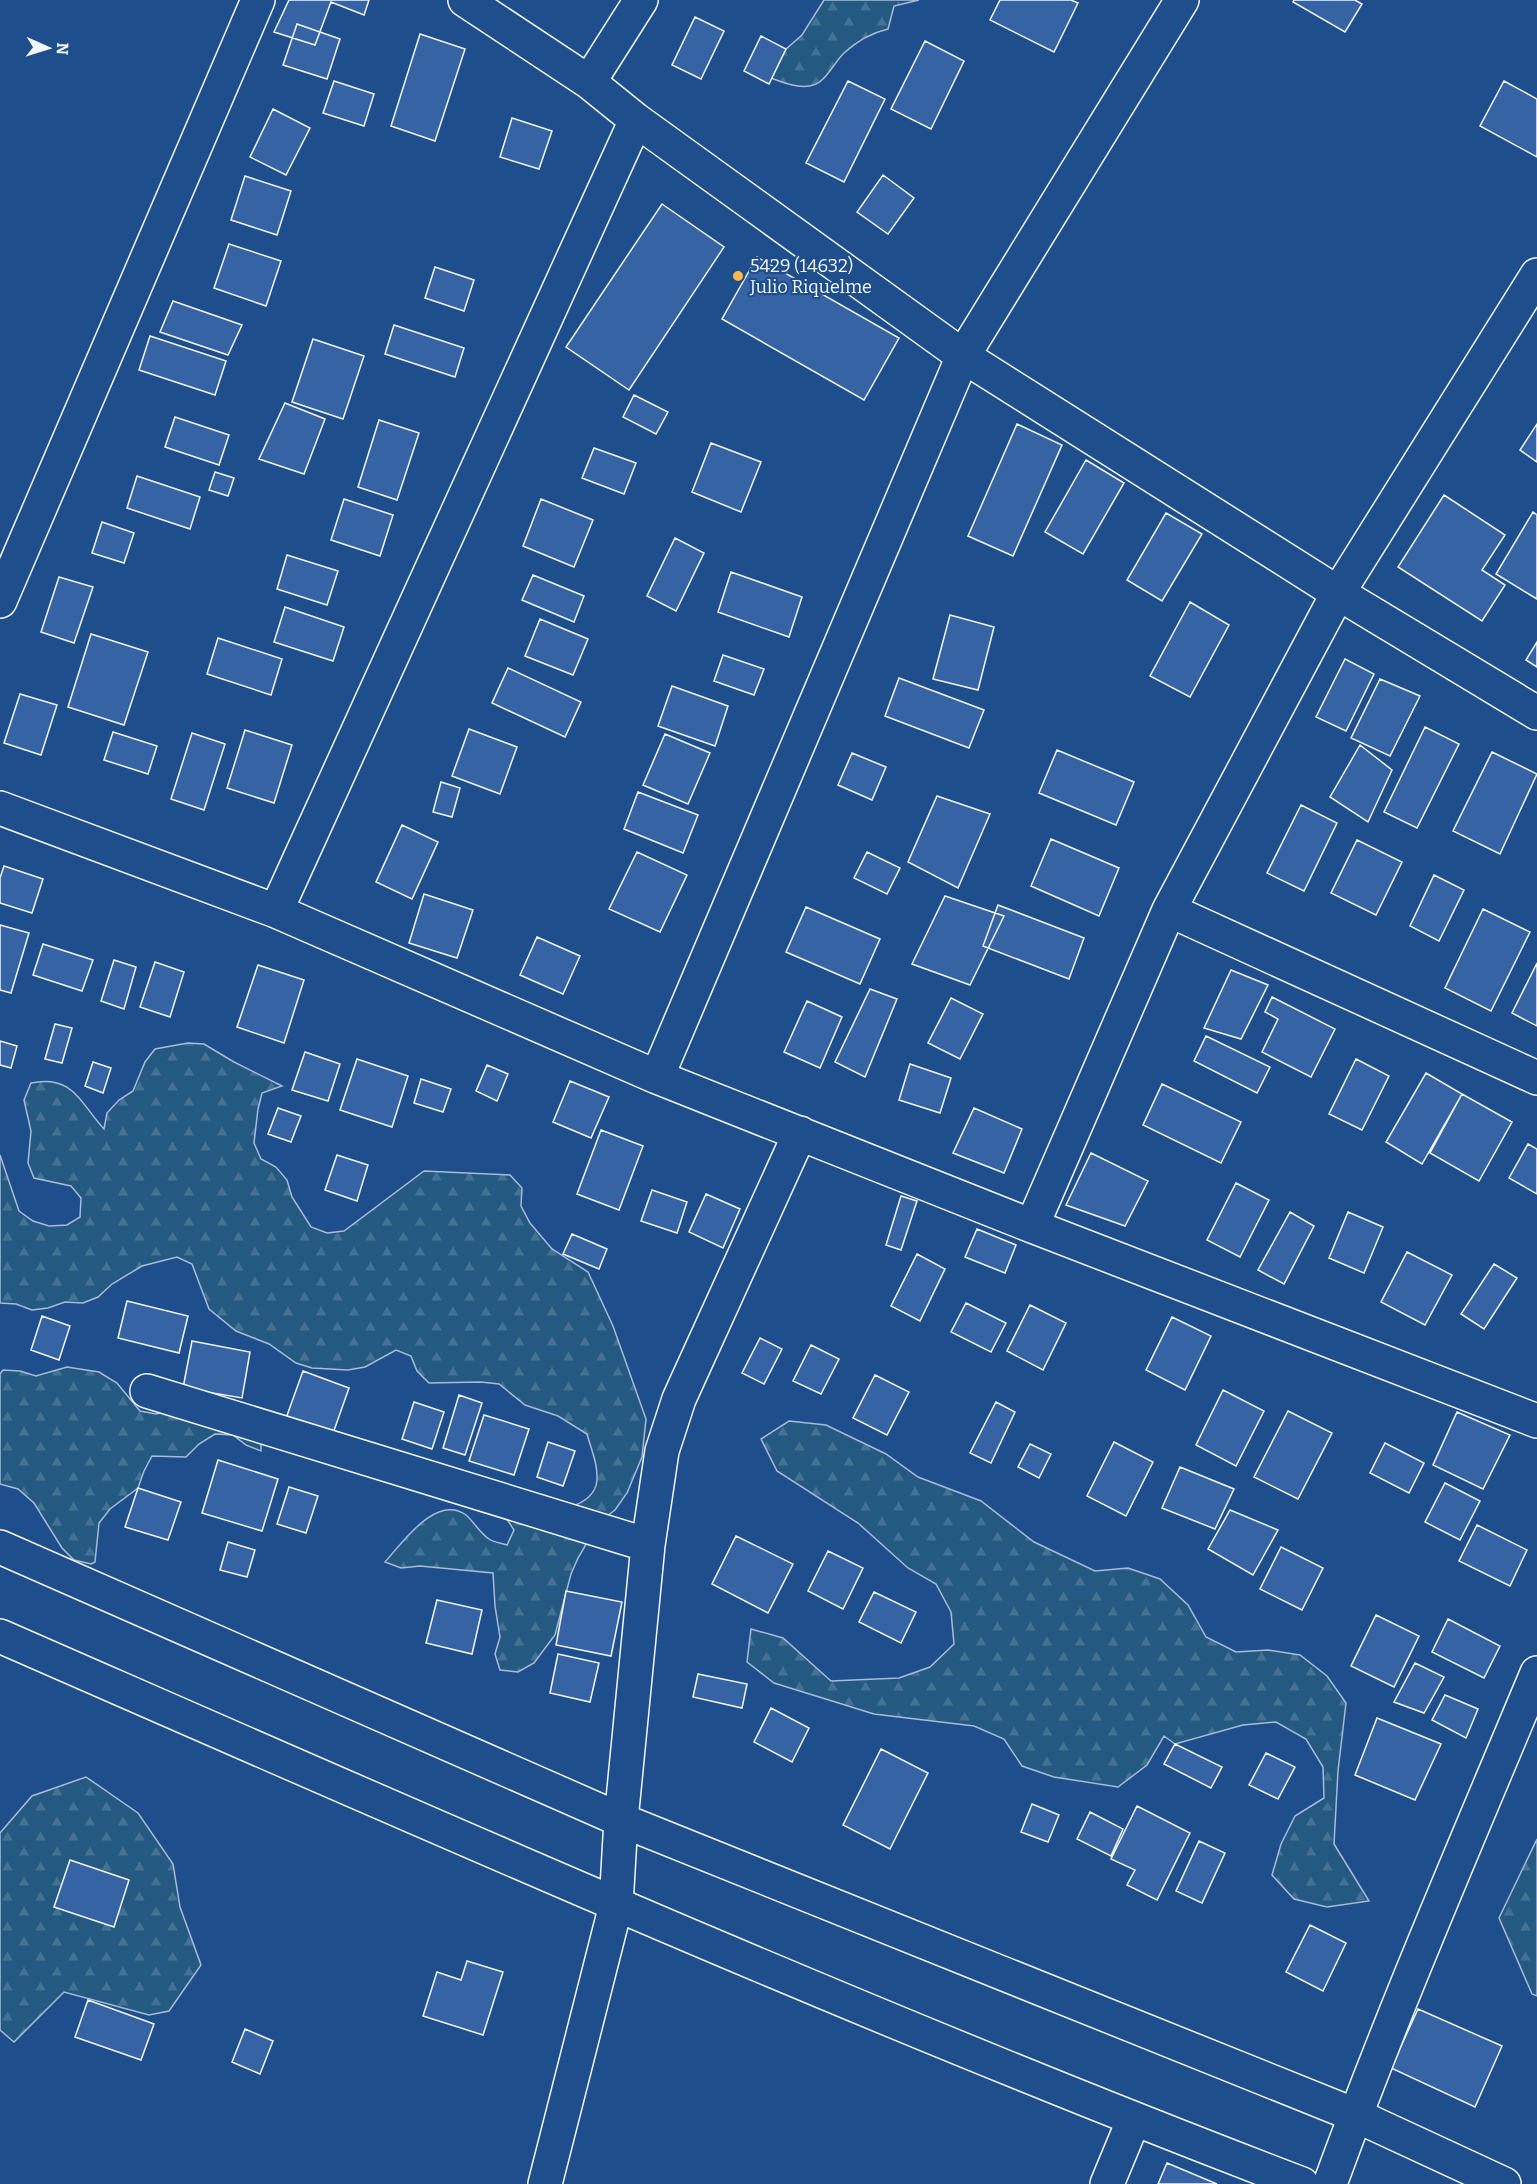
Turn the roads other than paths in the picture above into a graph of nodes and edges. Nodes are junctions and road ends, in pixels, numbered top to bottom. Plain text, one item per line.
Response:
1 (258, 0) edge
2 (465, 0) edge
3 (641, 0) edge
4 (1182, 0) edge
5 (589, 82) junction
6 (636, 120) junction
7 (1537, 275) edge
8 (963, 356) junction
9 (1338, 593) junction
10 (0, 601) edge
11 (1537, 713) edge
12 (0, 808) edge
13 (1169, 910) junction
14 (276, 911) junction
15 (657, 1077) junction
16 (1537, 1078) edge
17 (800, 1133) junction
18 (1032, 1226) junction
19 (147, 1391) dead end
20 (1537, 1421) edge
21 (648, 1545) junction
22 (0, 1547) edge
23 (0, 1636) edge
24 (1537, 1673) edge
25 (621, 1820) junction
26 (616, 1905) junction
27 (1355, 2115) junction
28 (1134, 2119) junction
29 (544, 2184) edge
30 (1107, 2184) edge
31 (1302, 2184) edge
32 (1330, 2184) edge
33 (1504, 2184) edge

1 - 10 street
2 - 5 street
3 - 5 street
4 - 8 street
5 - 6 street
6 - 8 street
6 - 14 street
7 - 9 street
8 - 9 street
8 - 15 street
9 - 11 street
9 - 13 street
12 - 14 street
13 - 16 street
13 - 18 street
14 - 15 street
15 - 17 street
17 - 18 street
17 - 21 street
18 - 20 street
19 - 21 street
21 - 25 street
22 - 25 street
23 - 26 street
24 - 27 street
25 - 26 street
25 - 27 street
26 - 28 street
26 - 29 street
27 - 32 street
27 - 33 street
28 - 30 street
28 - 31 street

